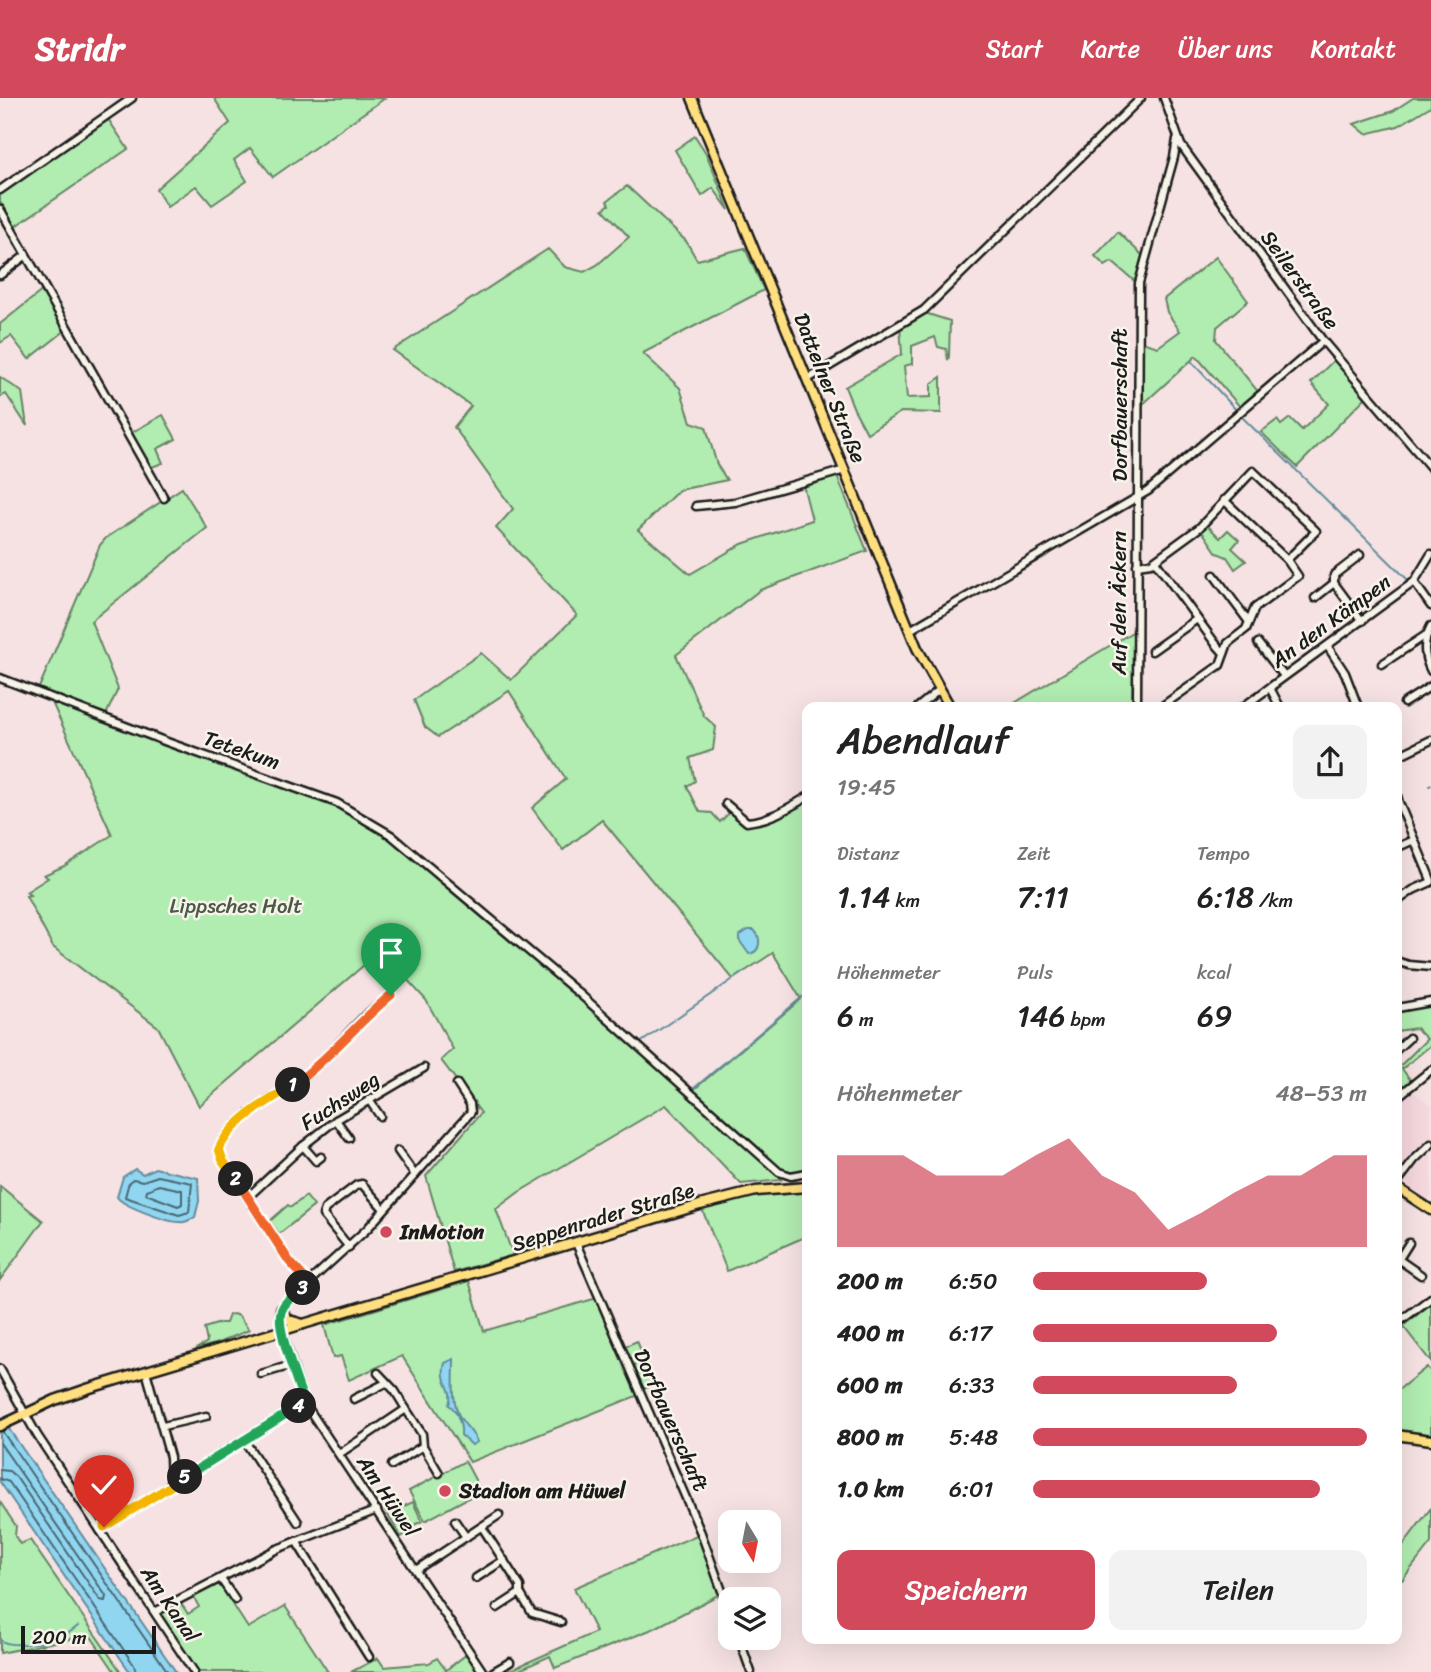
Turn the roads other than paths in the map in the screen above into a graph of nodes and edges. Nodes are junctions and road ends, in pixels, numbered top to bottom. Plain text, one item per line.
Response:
1 (132, 98) edge
2 (692, 98) edge
3 (1141, 98) edge
4 (1164, 98) edge
5 (1177, 139) junction
6 (1185, 152) junction
7 (1174, 157) junction
8 (0, 190) edge
9 (0, 209) edge
10 (25, 256) junction
11 (0, 275) edge
12 (1323, 341) junction
13 (808, 379) junction
14 (1431, 468) edge
15 (845, 470) junction
16 (164, 498) dead end
17 (1136, 498) junction
18 (1224, 500) junction
19 (695, 506) dead end
20 (1431, 554) edge
21 (1360, 555) dead end
22 (1287, 560) junction
23 (1155, 561) junction
24 (1137, 565) junction
25 (1214, 575) dead end
26 (1414, 582) junction
27 (1334, 583) junction
28 (1315, 598) dead end
29 (1431, 606) edge
30 (1197, 618) junction
31 (1362, 621) junction
32 (1249, 622) junction
33 (1431, 626) edge
34 (910, 630) junction
35 (1426, 635) junction
36 (1258, 643) dead end
37 (1328, 647) junction
38 (1152, 651) dead end
39 (1224, 653) junction
40 (1382, 664) dead end
41 (1431, 671) edge
42 (1284, 676) junction
43 (0, 678) edge
44 (1431, 686) edge
45 (1270, 688) junction
46 (939, 690) junction
47 (924, 702) edge
48 (947, 702) edge
49 (1137, 702) edge
50 (1168, 702) edge
51 (1250, 702) edge
52 (1277, 702) edge
53 (1356, 702) edge
54 (1404, 703) dead end
55 (1430, 741) edge
56 (1402, 754) edge
57 (802, 800) edge
58 (726, 804) dead end
59 (1402, 813) edge
60 (1414, 840) junction
61 (1402, 845) edge
62 (1431, 881) edge
63 (1402, 898) edge
64 (1402, 963) edge
65 (1431, 967) edge
66 (391, 995) dead end
67 (1431, 1002) edge
68 (1402, 1007) edge
69 (1409, 1038) dead end
70 (1402, 1044) edge
71 (424, 1068) dead end
72 (1431, 1070) edge
73 (457, 1084) dead end
74 (1404, 1092) edge
75 (369, 1100) junction
76 (380, 1116) dead end
77 (336, 1119) junction
78 (349, 1138) dead end
79 (1431, 1144) edge
80 (303, 1146) junction
81 (398, 1151) dead end
82 (321, 1157) dead end
83 (802, 1174) edge
84 (415, 1175) junction
85 (1402, 1177) edge
86 (802, 1187) edge
87 (1402, 1190) edge
88 (248, 1197) junction
89 (384, 1209) junction
90 (1431, 1210) edge
91 (576, 1243) junction
92 (1409, 1243) dead end
93 (349, 1247) junction
94 (1402, 1254) edge
95 (1402, 1264) edge
96 (1421, 1275) dead end
97 (309, 1283) junction
98 (1431, 1298) edge
99 (281, 1309) junction
100 (1402, 1320) edge
101 (306, 1324) junction
102 (282, 1331) junction
103 (292, 1365) junction
104 (0, 1369) edge
105 (146, 1371) junction
106 (378, 1373) dead end
107 (261, 1374) dead end
108 (386, 1383) junction
109 (354, 1399) dead end
110 (304, 1402) junction
111 (407, 1409) junction
112 (25, 1414) junction
113 (206, 1416) dead end
114 (0, 1426) edge
115 (163, 1426) junction
116 (1402, 1436) edge
117 (244, 1440) junction
118 (1431, 1440) edge
119 (423, 1446) junction
120 (339, 1454) junction
121 (392, 1465) dead end
122 (439, 1473) dead end
123 (171, 1485) junction
124 (377, 1510) junction
125 (499, 1515) dead end
126 (455, 1521) dead end
127 (298, 1522) dead end
128 (482, 1527) junction
129 (100, 1530) junction
130 (466, 1537) junction
131 (296, 1541) junction
132 (504, 1560) junction
133 (416, 1570) junction
134 (221, 1578) junction
135 (476, 1578) dead end
136 (721, 1587) edge
137 (520, 1593) junction
138 (235, 1600) dead end
139 (497, 1608) dead end
140 (155, 1612) junction
141 (561, 1622) dead end
142 (743, 1650) edge
143 (369, 1657) dead end
144 (510, 1662) dead end
145 (194, 1672) edge
146 (483, 1672) edge
147 (493, 1672) edge
148 (751, 1672) edge

1 - 8 street
2 - 13 main road, Dattelner Straße
3 - 13 street
4 - 5 street, Seilerstraße
5 - 6 street, Seilerstraße
5 - 7 street, Dorfbauerschaft
6 - 7 street
6 - 12 street, Seilerstraße
7 - 17 street, Dorfbauerschaft
9 - 10 street
10 - 11 street
10 - 16 street
12 - 14 street, Seilerstraße
12 - 17 street
13 - 15 main road, Dattelner Straße
15 - 19 street
15 - 34 main road, Dattelner Straße
17 - 24 street, Auf den Äckern
17 - 34 street, Dorfbauerschaft
18 - 22 street
18 - 22 street
18 - 23 street
20 - 26 street, An den Kämpen
21 - 27 street
22 - 32 street
23 - 24 street
23 - 30 street
24 - 49 street, Auf den Äckern
25 - 32 street
26 - 29 street
26 - 31 street, An den Kämpen
27 - 28 street
27 - 31 street
30 - 38 street
30 - 39 street
31 - 37 street, An den Kämpen
32 - 39 street
33 - 35 street
34 - 46 main road, Dattelner Straße
35 - 40 street
35 - 41 street
36 - 42 street
37 - 42 street, An den Kämpen
37 - 53 street
39 - 50 street
42 - 45 street, An den Kämpen
43 - 83 street, Tetekum
44 - 54 street
45 - 51 street, An den Kämpen
45 - 52 street
46 - 47 street
46 - 48 main road, Dattelner Straße
55 - 56 street
57 - 58 street
59 - 60 street
60 - 61 street
60 - 62 street
62 - 63 street
64 - 65 street
66 - 88 street
67 - 68 street
69 - 70 street
71 - 75 street, Fuchsweg
72 - 74 street
73 - 84 street
75 - 76 street
75 - 77 street, Fuchsweg
77 - 78 street
77 - 80 street, Fuchsweg
79 - 85 street
80 - 82 street
80 - 88 street, Fuchsweg
81 - 84 street
84 - 89 street
86 - 91 main road, Seppenrader Straße
87 - 90 main road
88 - 97 street
89 - 93 street
89 - 93 street
91 - 101 main road, Seppenrader Straße
91 - 136 street, Dorfbauerschaft
92 - 94 street
93 - 97 street
95 - 96 street
97 - 99 street
98 - 100 street
99 - 101 main road
99 - 102 street, Am Hüwel
101 - 102 main road, Seppenrader Straße
102 - 103 street, Am Hüwel
102 - 105 main road, Seppenrader Straße
103 - 107 street
103 - 110 street, Am Hüwel
104 - 112 street
105 - 112 main road, Seppenrader Straße
105 - 115 street
106 - 108 street
108 - 109 street
108 - 111 street
110 - 117 street
110 - 120 street, Am Hüwel
111 - 119 street
111 - 120 street
112 - 114 main road, Seppenrader Straße
112 - 129 street, Am Kanal
113 - 115 street
115 - 123 street
116 - 118 main road
117 - 123 street
117 - 127 street
119 - 121 street
119 - 122 street
120 - 124 street, Am Hüwel
123 - 129 street
124 - 131 street
124 - 133 street, Am Hüwel
125 - 128 street
126 - 130 street
128 - 130 street
128 - 132 street
129 - 140 street, Am Kanal
130 - 133 street
131 - 134 street
131 - 143 street
132 - 135 street
132 - 137 street
133 - 146 street, Am Hüwel
134 - 138 street
134 - 140 street
137 - 139 street
137 - 141 street
140 - 145 street, Am Kanal
142 - 148 street
144 - 147 street

